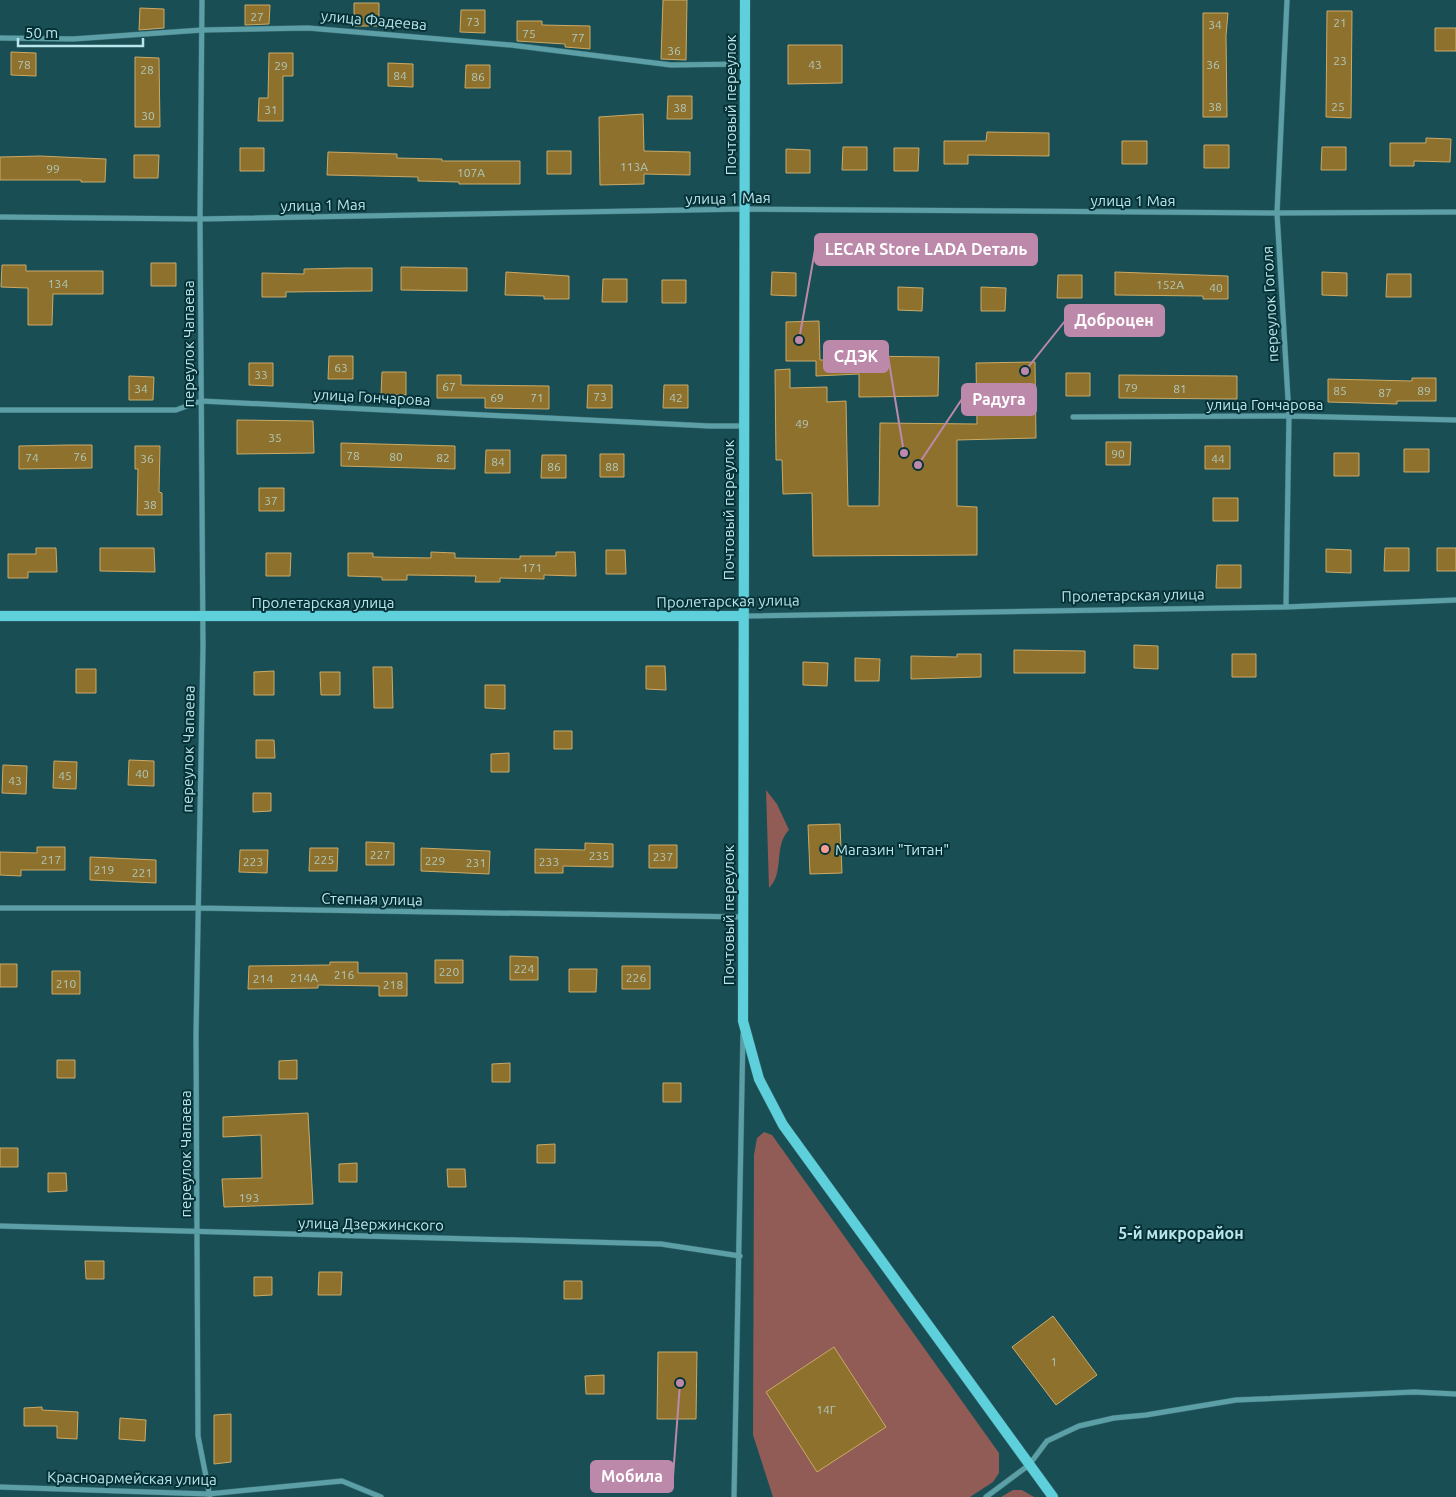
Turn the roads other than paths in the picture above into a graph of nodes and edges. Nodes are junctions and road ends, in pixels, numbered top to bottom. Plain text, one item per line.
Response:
1 (202, 0) edge
2 (746, 0) edge
3 (1287, 0) edge
4 (202, 30) junction
5 (0, 38) edge
6 (745, 64) junction
7 (745, 209) junction
8 (1456, 212) edge
9 (1277, 214) junction
10 (0, 217) edge
11 (200, 219) junction
12 (201, 401) junction
13 (0, 410) edge
14 (1289, 416) junction
15 (1073, 417) dead end
16 (1456, 420) edge
17 (744, 426) junction
18 (1456, 600) edge
19 (1286, 607) junction
20 (0, 616) edge
21 (743, 616) junction
22 (202, 617) junction
23 (0, 908) edge
24 (197, 908) junction
25 (744, 917) junction
26 (743, 1021) junction
27 (0, 1226) edge
28 (198, 1232) junction
29 (740, 1256) junction
30 (1456, 1394) edge
31 (1029, 1465) junction
32 (0, 1486) edge
33 (209, 1496) edge
34 (381, 1497) edge
35 (734, 1497) edge
36 (986, 1497) edge
37 (1053, 1497) edge

1 - 4 street, переулок Чапаева
2 - 6 main road, Почтовый переулок
3 - 9 street, переулок Гоголя
4 - 5 street, улица Фадеева
4 - 6 street, улица Фадеева
4 - 11 street, переулок Чапаева
6 - 7 main road, Почтовый переулок
7 - 9 street, улица 1 Мая
7 - 11 street, улица 1 Мая
7 - 17 main road, Почтовый переулок
8 - 9 street, улица 1 Мая
9 - 14 street, переулок Гоголя
10 - 11 street, улица 1 Мая
11 - 12 street, переулок Чапаева
12 - 13 street, улица Гончарова
12 - 17 street, улица Гончарова
12 - 22 street, переулок Чапаева
14 - 15 street, улица Гончарова
14 - 16 street, улица Гончарова
14 - 19 street, переулок Гоголя
17 - 21 main road, Почтовый переулок
18 - 19 street, Пролетарская улица
19 - 21 street, Пролетарская улица
20 - 22 main road, Пролетарская улица
21 - 22 main road, Пролетарская улица
21 - 25 main road, Почтовый переулок
22 - 24 street, переулок Чапаева
23 - 24 street, Степная улица
24 - 25 street, Степная улица
24 - 28 street, переулок Чапаева
25 - 26 main road, Почтовый переулок
26 - 29 street
26 - 31 main road, Почтовый переулок
27 - 28 street, улица Дзержинского
28 - 29 street, улица Дзержинского
28 - 33 street, переулок Чапаева
29 - 35 street
30 - 31 street
31 - 36 street
31 - 37 main road, Почтовый переулок
32 - 33 street, Красноармейская улица
33 - 34 street, Красноармейская улица

